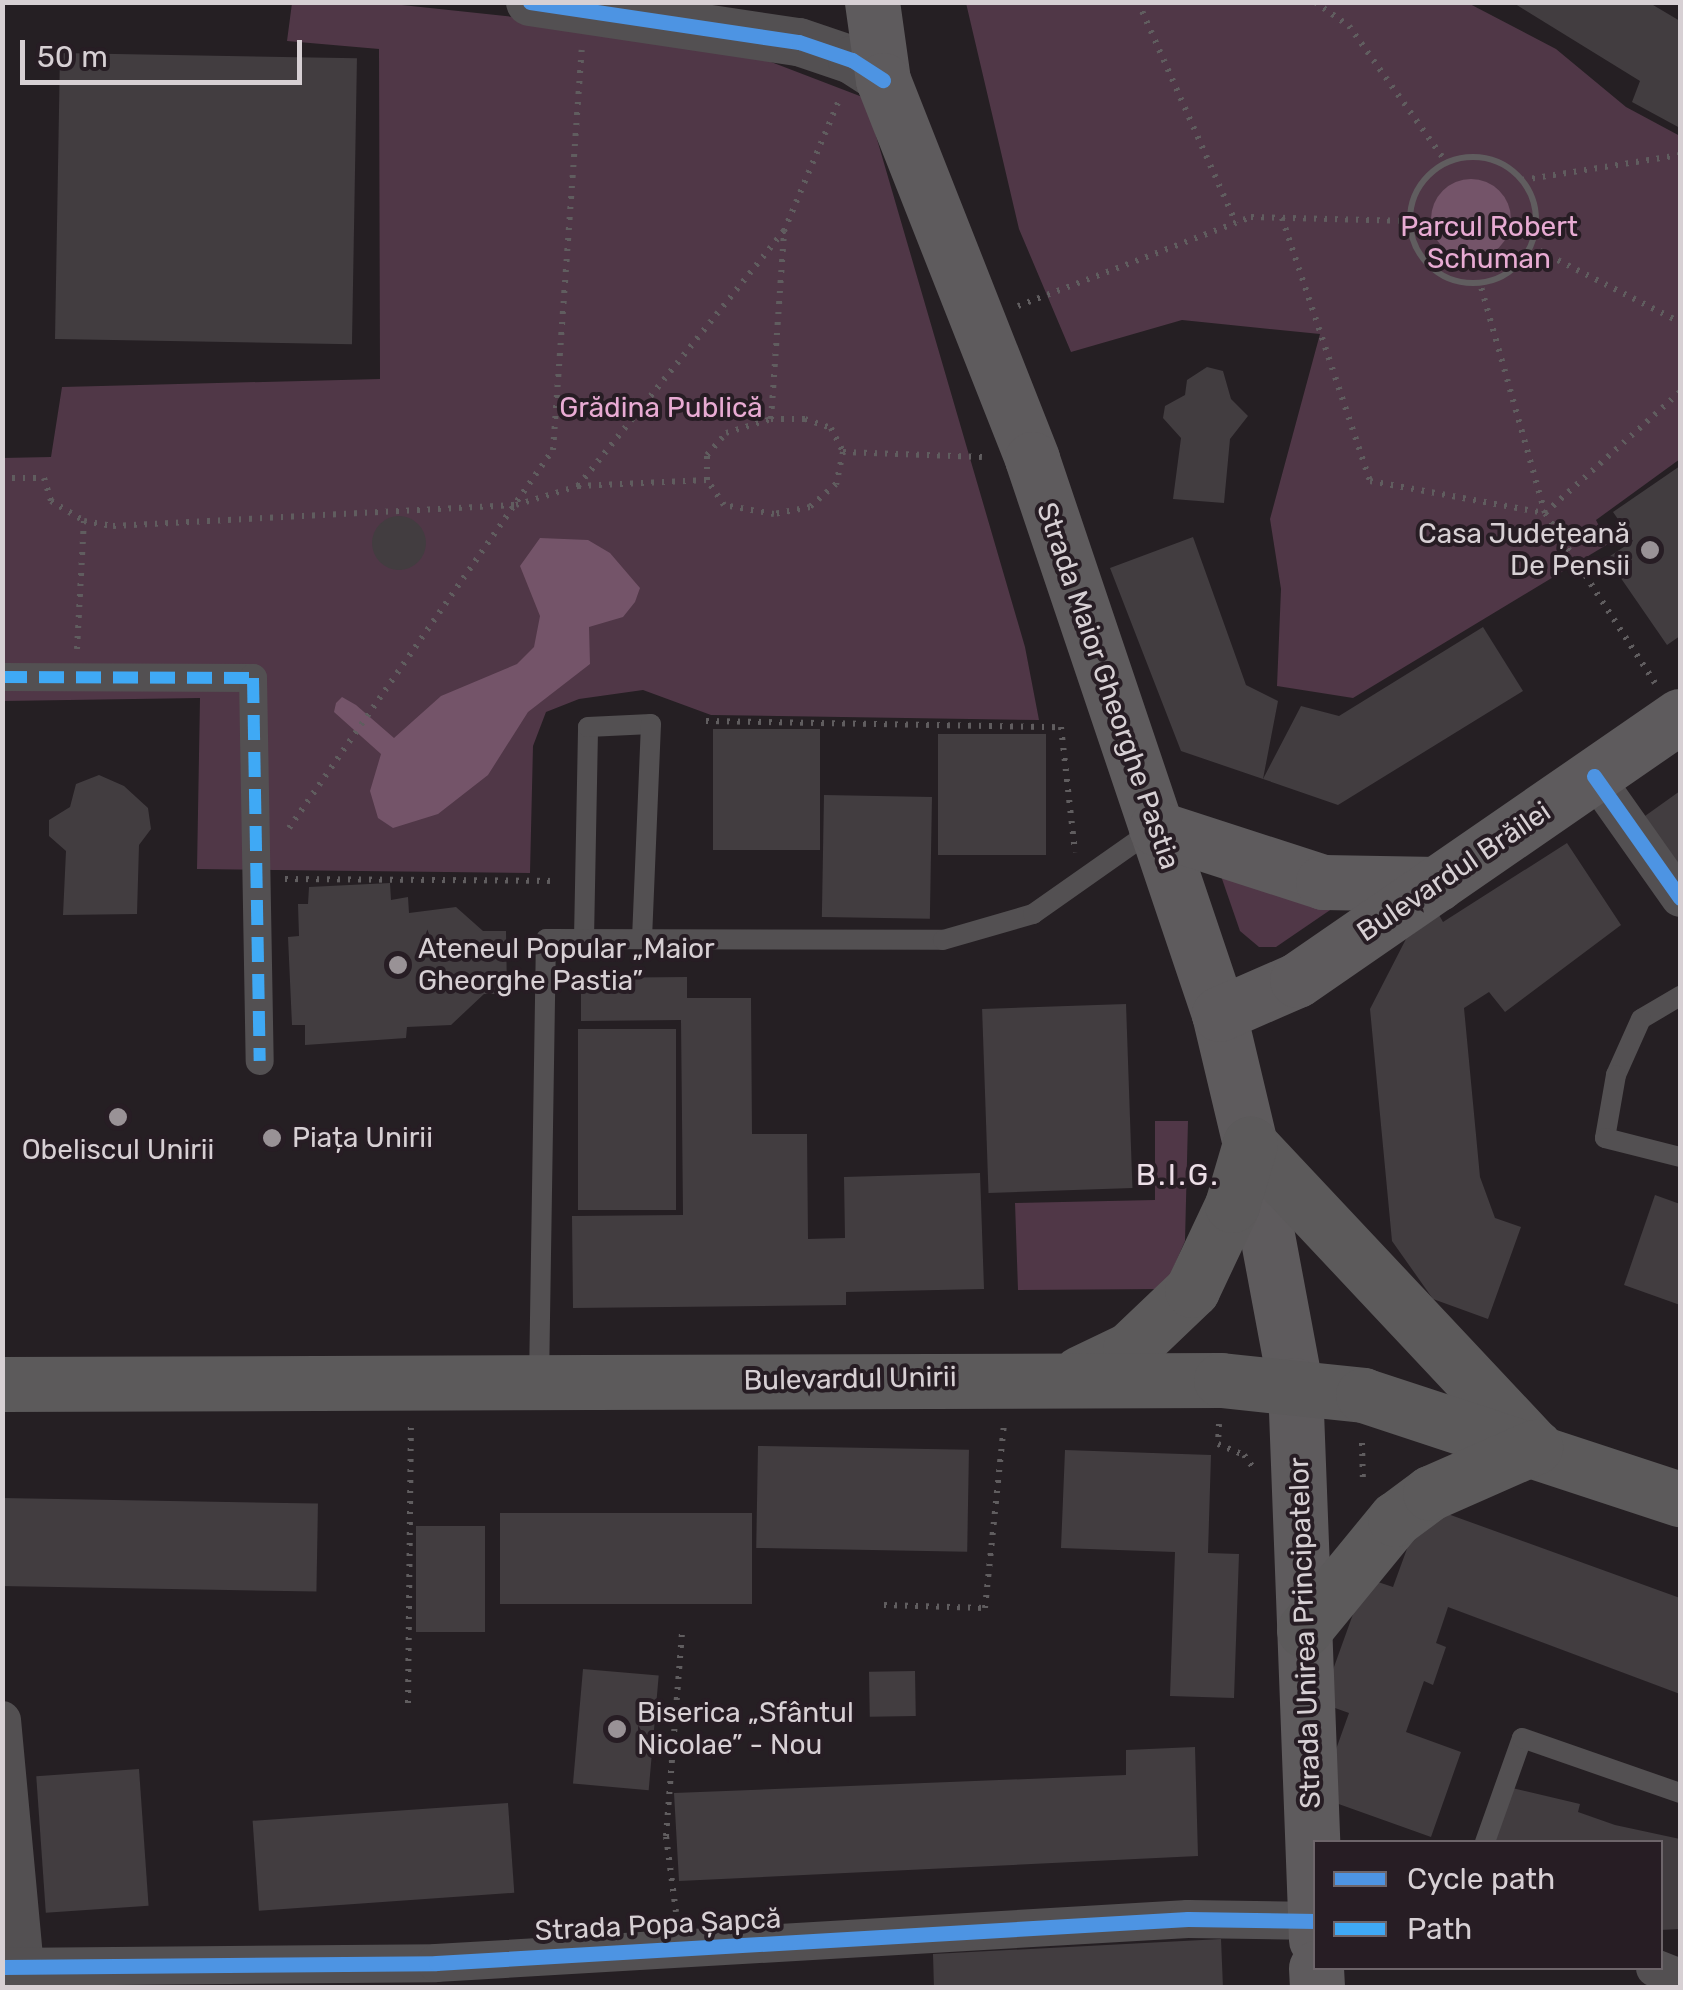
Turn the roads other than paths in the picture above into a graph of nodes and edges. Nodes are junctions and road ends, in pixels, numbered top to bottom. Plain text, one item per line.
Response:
1 (530, 2) edge
2 (872, 2) edge
3 (867, 70) junction
4 (2, 676) edge
5 (1679, 716) edge
6 (1594, 776) junction
7 (1156, 828) junction
8 (1437, 884) junction
9 (1680, 898) edge
10 (584, 939) junction
11 (642, 939) junction
12 (1680, 996) edge
13 (1219, 1014) junction
14 (260, 1061) dead end
15 (1250, 1144) junction
16 (1680, 1158) edge
17 (1072, 1376) junction
18 (2, 1384) edge
19 (539, 1384) junction
20 (1295, 1386) junction
21 (1535, 1447) junction
22 (1680, 1499) edge
23 (1304, 1630) junction
24 (2, 1720) edge
25 (1680, 1793) edge
26 (1486, 1840) edge
27 (1313, 1867) edge
28 (1313, 1920) edge
29 (19, 1974) edge
30 (437, 1975) edge

1 - 3 street
2 - 3 main road, Strada Maior Gheorghe Pastia
3 - 7 main road, Strada Maior Gheorghe Pastia
4 - 14 street
5 - 6 main road, Bulevardul Brăilei
6 - 8 main road, Bulevardul Brăilei
6 - 9 street
7 - 8 main road
7 - 11 lane
7 - 13 main road, Strada Maior Gheorghe Pastia
8 - 13 main road, Bulevardul Brăilei
10 - 11 lane
10 - 11 lane
10 - 19 lane
12 - 16 lane
13 - 15 main road, Strada Maior Gheorghe Pastia
15 - 17 main road
15 - 20 main road, Strada Maior Gheorghe Pastia
15 - 21 main road
17 - 19 main road, Bulevardul Unirii
17 - 20 main road, Bulevardul Unirii
18 - 19 main road, Bulevardul Unirii
20 - 21 main road, Bulevardul Unirii
20 - 23 main road, Strada Unirea Principatelor
21 - 22 main road, Bulevardul Unirii
21 - 23 main road
23 - 27 main road, Strada Unirea Principatelor
24 - 29 street
25 - 26 lane
28 - 30 street, Strada Popa Șapcă
29 - 30 street, Strada Popa Șapcă

